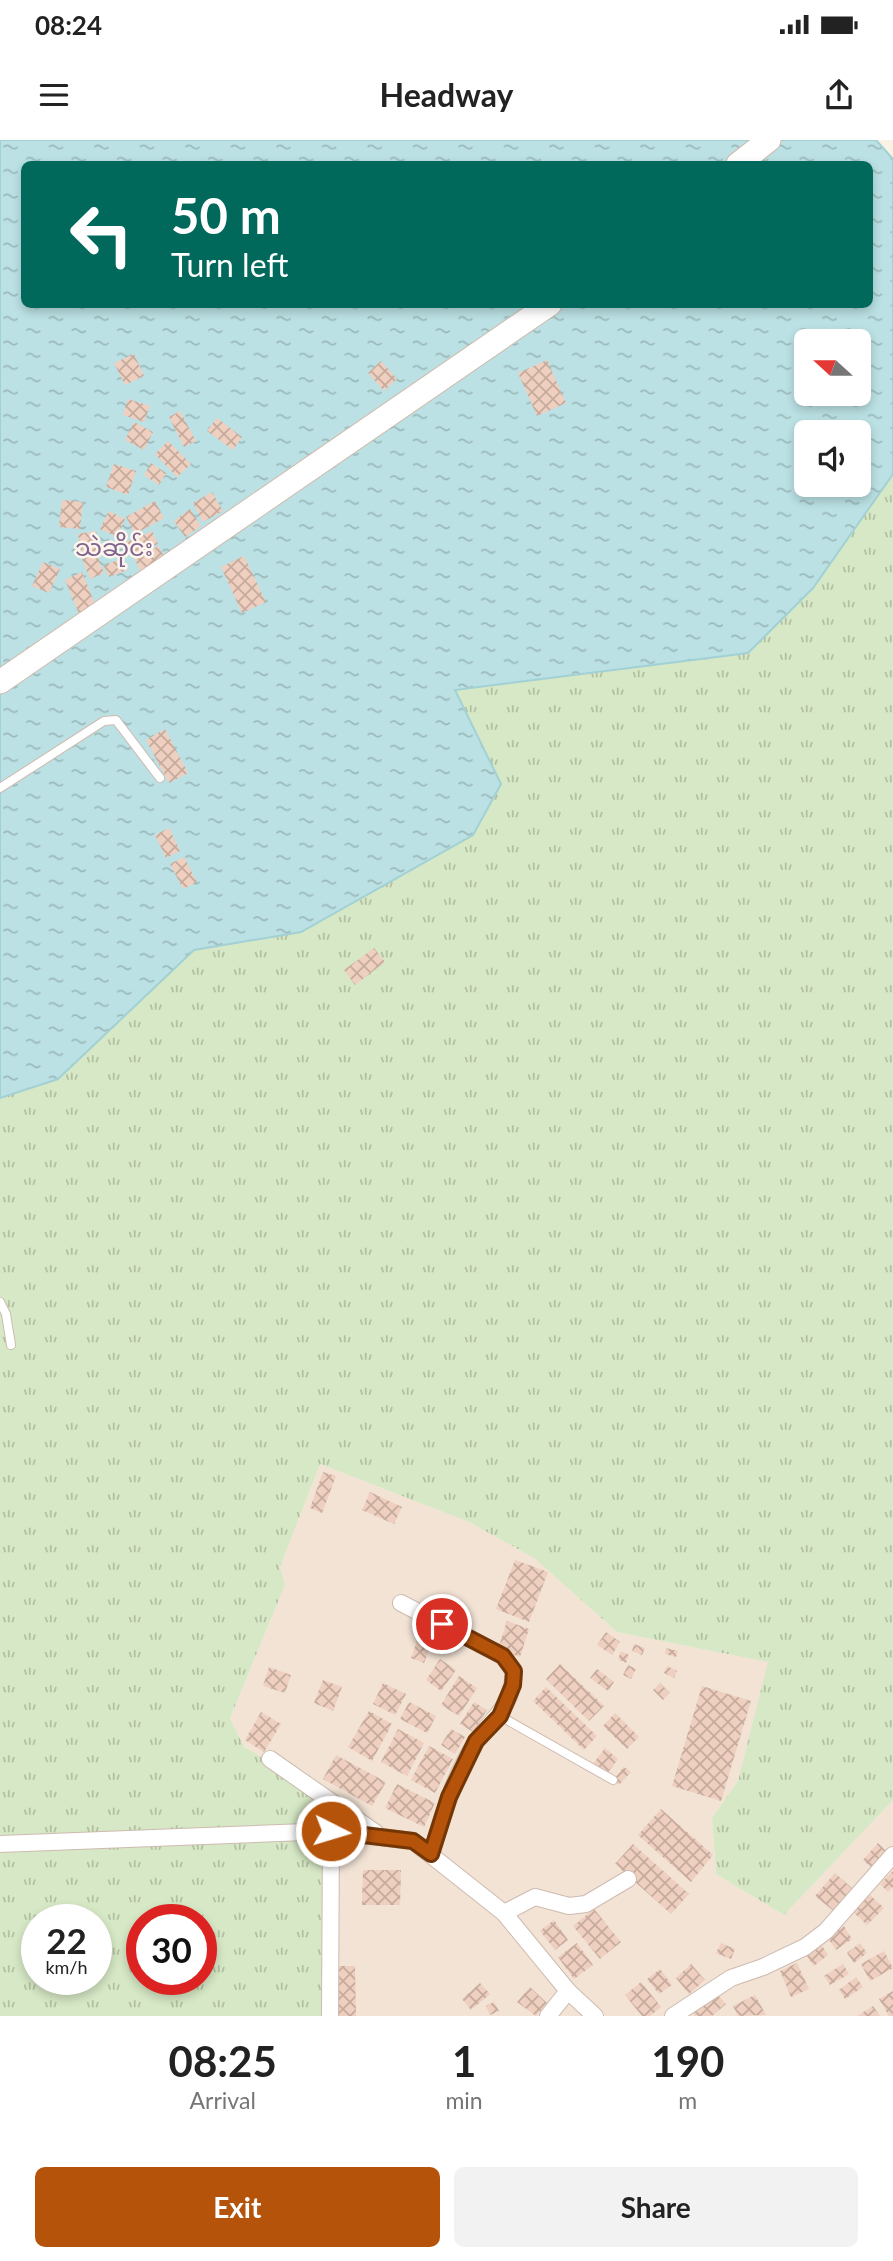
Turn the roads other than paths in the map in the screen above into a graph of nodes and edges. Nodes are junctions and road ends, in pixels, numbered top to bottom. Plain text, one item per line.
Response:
1 (769, 140) edge
2 (742, 161) edge
3 (544, 308) edge
4 (0, 682) edge
5 (160, 778) dead end
6 (0, 788) edge
7 (0, 1302) edge
8 (11, 1345) dead end
9 (401, 1603) dead end
10 (500, 1716) junction
11 (270, 1759) dead end
12 (612, 1780) dead end
13 (331, 1831) junction
14 (378, 1834) junction
15 (0, 1844) edge
16 (431, 1854) junction
17 (893, 1856) edge
18 (628, 1879) dead end
19 (504, 1913) junction
20 (568, 1991) junction
21 (330, 2016) edge
22 (548, 2016) edge
23 (595, 2016) edge
24 (673, 2016) edge

1 - 2 street
3 - 4 street
5 - 6 lane
7 - 8 lane
9 - 10 street
10 - 12 lane
10 - 16 street
11 - 14 street
13 - 14 street
13 - 15 street
13 - 21 street
14 - 16 street
16 - 19 street
17 - 24 street
18 - 19 street
19 - 20 street
20 - 22 street
20 - 23 street

